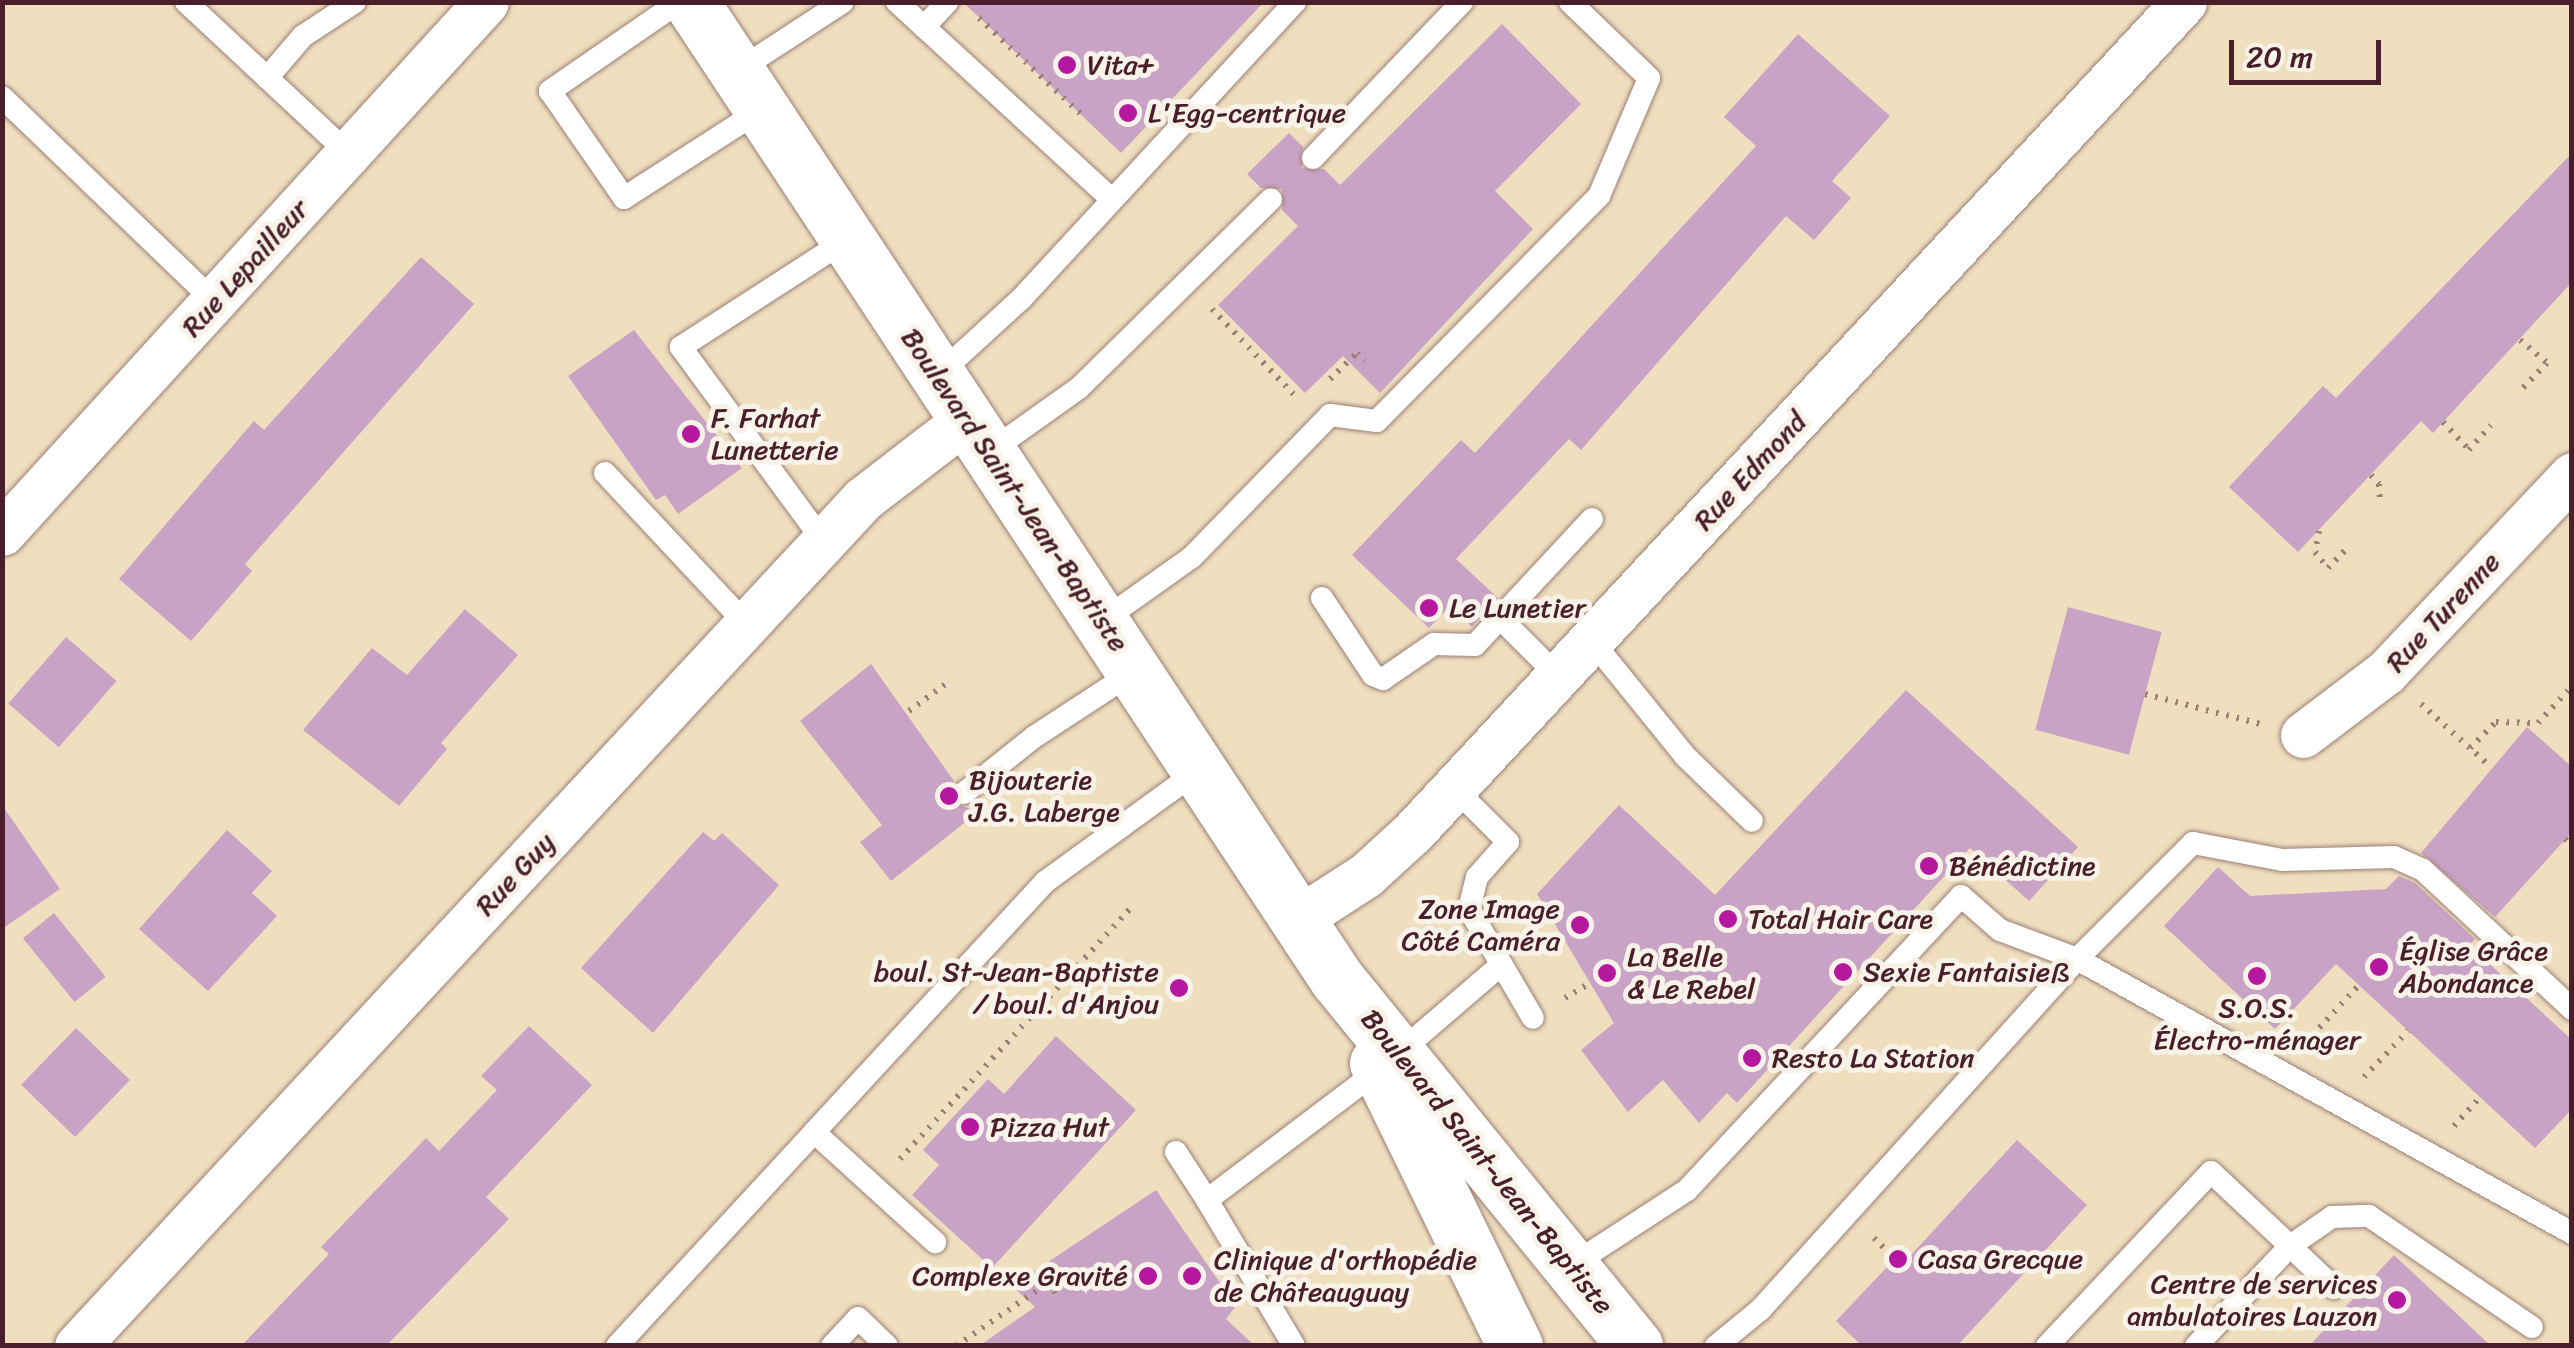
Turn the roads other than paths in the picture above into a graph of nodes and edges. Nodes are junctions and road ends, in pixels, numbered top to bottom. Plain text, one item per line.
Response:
1 (186, 2) edge
2 (355, 2) edge
3 (486, 2) edge
4 (679, 2) edge
5 (691, 2) edge
6 (844, 2) edge
7 (897, 2) edge
8 (947, 2) edge
9 (1295, 2) edge
10 (1462, 2) edge
11 (1570, 2) edge
12 (2184, 2) edge
13 (924, 27) junction
14 (266, 78) junction
15 (749, 90) junction
16 (2, 97) edge
17 (349, 154) junction
18 (1313, 158) dead end
19 (1111, 198) junction
20 (1272, 199) dead end
21 (848, 239) junction
22 (215, 302) junction
23 (965, 415) junction
24 (605, 473) dead end
25 (2572, 475) edge
26 (1592, 519) dead end
27 (2, 533) edge
28 (824, 542) junction
29 (1322, 598) dead end
30 (1500, 618) junction
31 (1102, 621) junction
32 (747, 624) junction
33 (1592, 641) junction
34 (1136, 671) junction
35 (1558, 676) junction
36 (2302, 735) road end
37 (1200, 769) junction
38 (1454, 790) junction
39 (964, 793) dead end
40 (1752, 822) dead end
41 (1298, 919) junction
42 (2077, 959) junction
43 (1501, 965) junction
44 (2572, 1009) edge
45 (1533, 1018) dead end
46 (1389, 1062) junction
47 (814, 1132) junction
48 (1176, 1152) dead end
49 (1207, 1200) junction
50 (2572, 1233) edge
51 (934, 1242) dead end
52 (2290, 1246) junction
53 (1572, 1265) junction
54 (2334, 1288) dead end
55 (2532, 1326) dead end
56 (1746, 1337) edge
57 (1510, 1344) edge
58 (78, 1346) edge
59 (617, 1346) edge
60 (832, 1346) edge
61 (887, 1346) edge
62 (1294, 1346) edge
63 (1635, 1346) edge
64 (1716, 1346) edge
65 (2047, 1346) edge
66 (2196, 1346) edge

1 - 14 lane
2 - 14 lane
3 - 17 street, Rue Lepailleur
4 - 15 lane
5 - 15 highway, Boulevard Saint-Jean-Baptiste
6 - 15 lane
7 - 13 lane
8 - 13 lane
9 - 19 lane
10 - 18 lane
11 - 31 lane
12 - 33 street, Rue Edmond
13 - 19 lane
14 - 17 lane
15 - 21 highway, Boulevard Saint-Jean-Baptiste
16 - 22 lane
17 - 22 street, Rue Lepailleur
19 - 23 lane
20 - 23 lane
21 - 23 highway, Boulevard Saint-Jean-Baptiste
21 - 28 lane
22 - 27 street, Rue Lepailleur
23 - 28 street, Rue Guy
23 - 31 highway, Boulevard Saint-Jean-Baptiste
24 - 32 lane
25 - 36 street, Rue Turenne
26 - 30 lane
28 - 32 street, Rue Guy
29 - 30 lane
30 - 35 lane
31 - 34 highway, Boulevard Saint-Jean-Baptiste
32 - 58 street, Rue Guy
33 - 35 street, Rue Edmond
33 - 40 lane
34 - 37 highway, Boulevard Saint-Jean-Baptiste
34 - 39 lane
35 - 38 street, Rue Edmond
37 - 41 highway, Boulevard Saint-Jean-Baptiste
37 - 47 lane
38 - 41 street, Rue Edmond
38 - 43 lane
41 - 46 highway, Boulevard Saint-Jean-Baptiste
42 - 44 lane
42 - 50 lane
42 - 53 lane
42 - 56 lane
43 - 45 lane
43 - 46 lane
46 - 49 lane
46 - 53 highway, Boulevard Saint-Jean-Baptiste
46 - 57 highway, Boulevard Saint-Jean-Baptiste
47 - 51 lane
47 - 59 lane
48 - 49 lane
49 - 62 lane
52 - 54 lane
52 - 55 lane
52 - 65 lane
52 - 66 lane
53 - 63 highway, Boulevard Saint-Jean-Baptiste
56 - 64 lane
60 - 61 lane

